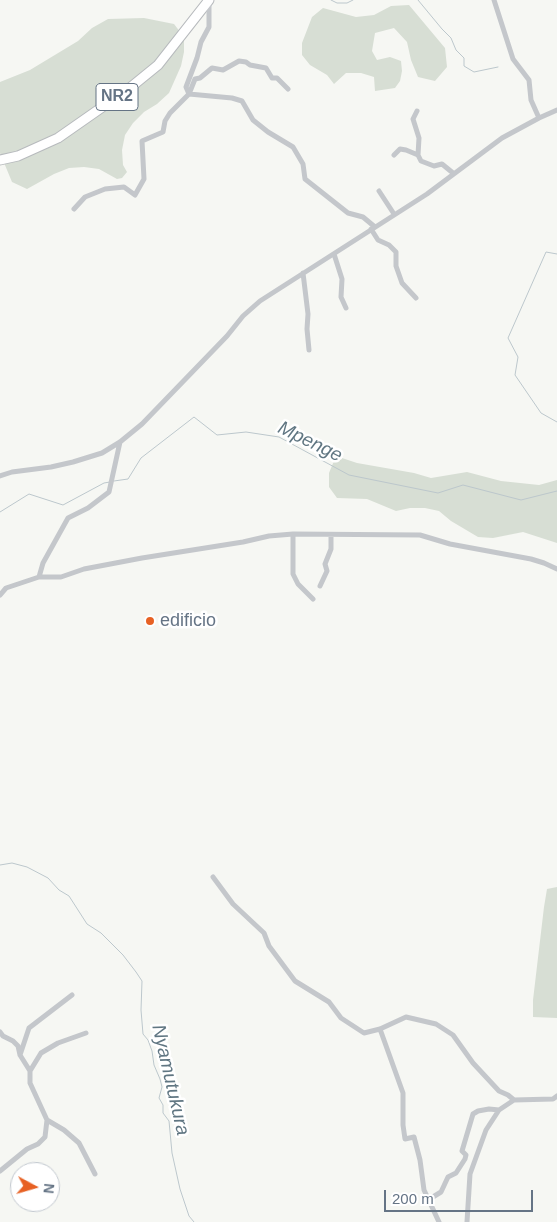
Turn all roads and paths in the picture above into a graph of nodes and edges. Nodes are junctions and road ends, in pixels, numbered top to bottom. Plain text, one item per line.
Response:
1 (209, 0) edge
2 (494, 0) edge
3 (288, 89) dead end
4 (189, 94) junction
5 (557, 110) edge
6 (417, 111) dead end
7 (539, 118) junction
8 (394, 155) dead end
9 (418, 155) junction
10 (0, 160) edge
11 (453, 173) junction
12 (379, 191) dead end
13 (74, 208) dead end
14 (394, 214) junction
15 (373, 228) junction
16 (334, 254) junction
17 (303, 273) junction
18 (416, 298) dead end
19 (346, 308) dead end
20 (309, 350) dead end
21 (120, 442) junction
22 (0, 476) edge
23 (293, 534) junction
24 (331, 536) junction
25 (557, 569) edge
26 (39, 578) junction
27 (320, 586) dead end
28 (0, 595) edge
29 (313, 599) dead end
30 (213, 876) dead end
31 (72, 995) dead end
32 (380, 1029) junction
33 (0, 1032) edge
34 (86, 1033) dead end
35 (20, 1055) junction
36 (30, 1071) junction
37 (557, 1096) edge
38 (514, 1100) junction
39 (499, 1110) junction
40 (47, 1120) junction
41 (0, 1171) edge
42 (95, 1174) dead end
43 (428, 1200) junction
44 (439, 1222) edge
45 (467, 1222) edge

1 - 4 street
1 - 10 highway, NR2
2 - 7 street
3 - 4 street
4 - 13 street
4 - 15 street
5 - 7 street
6 - 9 street
7 - 11 street
8 - 9 street
9 - 11 street
11 - 14 street
12 - 14 street
14 - 15 street
15 - 16 street
15 - 18 street
16 - 17 street
16 - 19 street
17 - 20 street
17 - 21 street
21 - 22 street
21 - 26 street
23 - 24 street
23 - 26 street
23 - 29 street
24 - 25 street
24 - 27 street
26 - 28 street
30 - 32 street
31 - 35 street
32 - 38 street
32 - 43 street
33 - 35 street
34 - 36 street
35 - 36 street
36 - 40 street
37 - 38 street
38 - 39 street
39 - 43 street
39 - 45 street
40 - 41 street
40 - 42 street
43 - 44 street

